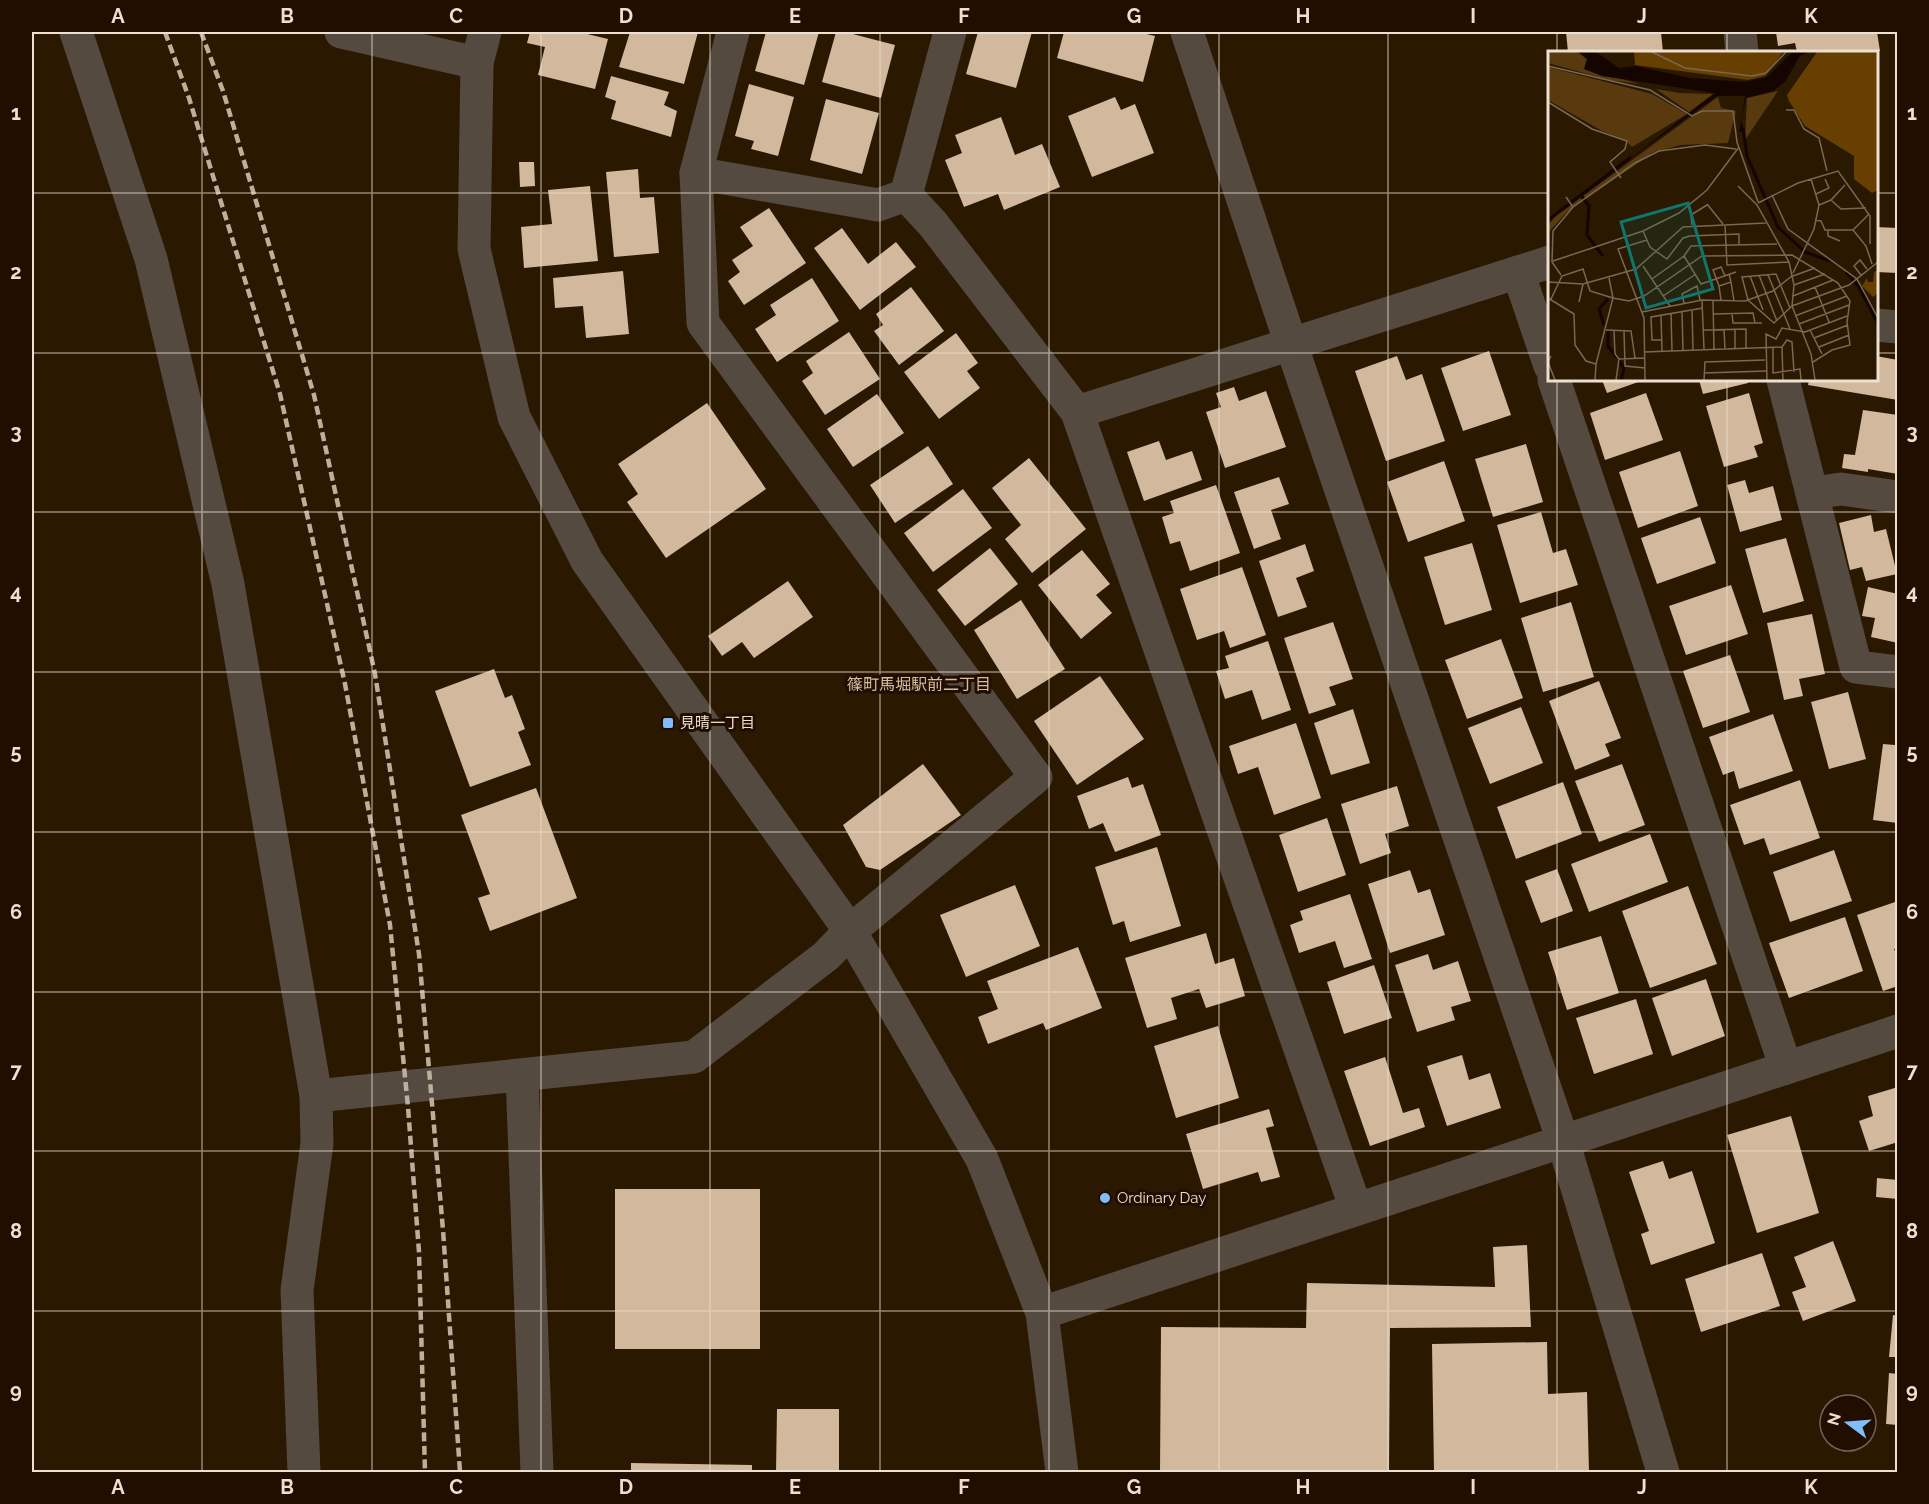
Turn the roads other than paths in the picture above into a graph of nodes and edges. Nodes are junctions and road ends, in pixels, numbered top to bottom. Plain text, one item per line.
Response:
1 (76, 32) edge
2 (340, 32) edge
3 (485, 32) edge
4 (733, 32) edge
5 (950, 32) edge
6 (1187, 32) edge
7 (1740, 32) edge
8 (1742, 51) edge
9 (477, 63) junction
10 (696, 172) junction
11 (906, 195) junction
12 (1548, 263) edge
13 (1518, 272) junction
14 (1878, 325) edge
15 (1898, 327) edge
16 (1291, 344) junction
17 (1548, 360) edge
18 (1554, 381) edge
19 (1783, 381) edge
20 (1077, 412) junction
21 (1812, 493) junction
22 (1898, 497) edge
23 (1898, 672) edge
24 (850, 931) junction
25 (1898, 1031) edge
26 (1786, 1068) junction
27 (522, 1076) junction
28 (316, 1096) junction
29 (1563, 1141) junction
30 (1356, 1209) junction
31 (1042, 1313) junction
32 (304, 1473) edge
33 (537, 1473) edge
34 (1062, 1473) edge
35 (1663, 1473) edge

1 - 28 street
2 - 9 street
3 - 9 street
4 - 10 street
5 - 11 street
6 - 16 street
7 - 8 street
9 - 24 street
10 - 11 street
10 - 24 street
11 - 20 street
12 - 13 street
13 - 16 street
13 - 17 street
14 - 15 street
16 - 20 street
16 - 29 street
18 - 26 street
19 - 21 street
20 - 30 street
21 - 22 street
21 - 23 street
24 - 27 street
24 - 31 street
25 - 26 street
26 - 29 street
27 - 28 street
27 - 33 street
28 - 32 street
29 - 30 street
29 - 35 street
30 - 31 street
31 - 34 street

